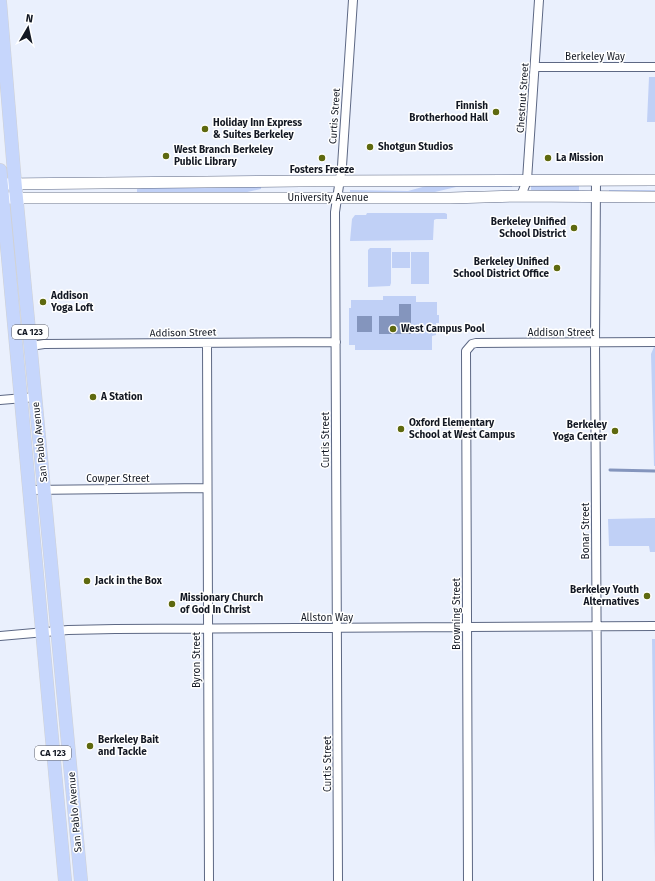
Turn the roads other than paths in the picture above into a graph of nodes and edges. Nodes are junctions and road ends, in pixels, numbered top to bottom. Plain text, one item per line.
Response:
1 (353, 0) edge
2 (539, 0) edge
3 (0, 2) edge
4 (535, 67) junction
5 (655, 67) edge
6 (0, 170) edge
7 (527, 180) junction
8 (596, 180) junction
9 (655, 180) edge
10 (340, 181) junction
11 (1, 184) edge
12 (16, 184) junction
13 (521, 196) junction
14 (596, 196) junction
15 (655, 197) edge
16 (17, 198) junction
17 (338, 198) junction
18 (1, 199) edge
19 (336, 342) junction
20 (595, 342) junction
21 (655, 342) edge
22 (207, 343) junction
23 (31, 346) junction
24 (468, 347) joint
25 (36, 397) junction
26 (20, 399) junction
27 (0, 400) edge
28 (207, 488) junction
29 (45, 489) junction
30 (28, 490) junction
31 (655, 626) edge
32 (596, 627) junction
33 (337, 628) junction
34 (467, 628) junction
35 (207, 629) junction
36 (58, 631) junction
37 (43, 632) junction
38 (0, 636) edge
39 (65, 881) edge
40 (81, 881) edge
41 (209, 881) edge
42 (338, 881) edge
43 (468, 881) edge
44 (598, 881) edge

1 - 10 street, Curtis Street
2 - 4 street, Chestnut Street
3 - 12 main road, San Pablo Avenue / CA 123
4 - 5 street, Berkeley Way
4 - 7 street, Chestnut Street
6 - 11 main road, San Pablo Avenue / CA 123
7 - 8 main road, University Avenue
7 - 10 main road, University Avenue
7 - 13 street, Chestnut Street
8 - 9 main road, University Avenue
8 - 14 street, Bonar Street
10 - 12 main road, University Avenue
10 - 17 street, Curtis Street
11 - 12 main road, University Avenue
11 - 18 main road, San Pablo Avenue / CA 123
12 - 16 main road, San Pablo Avenue / CA 123
13 - 14 main road, University Avenue
13 - 17 main road, University Avenue
14 - 15 main road, University Avenue
14 - 20 street, Bonar Street
16 - 17 main road, University Avenue
16 - 18 main road, University Avenue
16 - 23 main road, San Pablo Avenue / CA 123
17 - 19 street, Curtis Street
18 - 26 main road, San Pablo Avenue / CA 123
19 - 22 street, Addison Street
19 - 33 street, Curtis Street
20 - 21 street, Addison Street
20 - 24 street, Addison Street
20 - 32 street, Bonar Street
22 - 23 street, Addison Street
22 - 28 street, Byron Street
23 - 25 main road, San Pablo Avenue / CA 123
24 - 34 street, Browning Street
25 - 26 street
25 - 29 main road, San Pablo Avenue / CA 123
26 - 27 street
26 - 30 main road, San Pablo Avenue / CA 123
28 - 29 street, Cowper Street
28 - 35 street, Byron Street
29 - 30 street, Cowper Street
29 - 36 main road, San Pablo Avenue / CA 123
30 - 37 main road, San Pablo Avenue / CA 123
31 - 32 street, Allston Way
32 - 34 street, Allston Way
32 - 44 street, Bonar Street
33 - 34 street, Allston Way
33 - 35 street, Allston Way
33 - 42 street, Curtis Street
34 - 43 street, Browning Street
35 - 36 street, Allston Way
35 - 41 street, Byron Street
36 - 37 street, Allston Way
36 - 40 main road, San Pablo Avenue / CA 123
37 - 38 street, Allston Way
37 - 39 main road, San Pablo Avenue / CA 123

